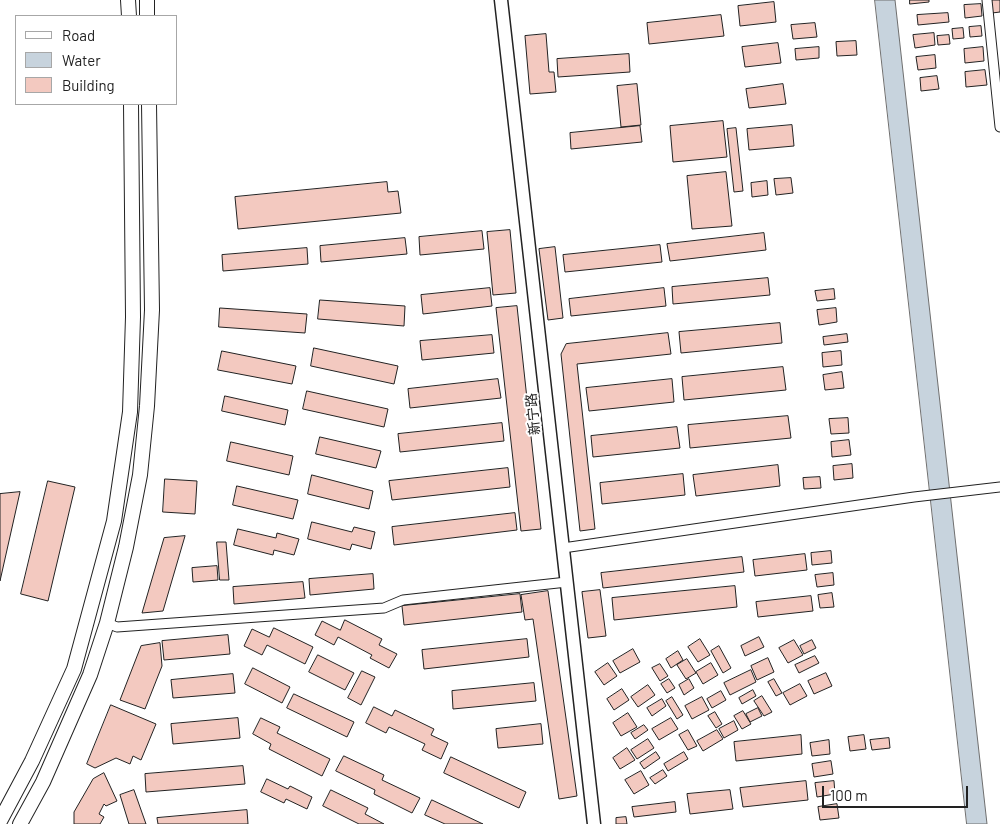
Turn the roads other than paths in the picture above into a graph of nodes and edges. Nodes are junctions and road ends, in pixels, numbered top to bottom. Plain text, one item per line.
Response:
1 (128, 0) edge
2 (147, 0) edge
3 (501, 0) edge
4 (987, 0) edge
5 (129, 15) edge
6 (147, 15) edge
7 (131, 105) edge
8 (149, 105) edge
9 (1000, 127) edge
10 (1000, 487) edge
11 (563, 548) junction
12 (567, 582) junction
13 (107, 623) junction
14 (0, 821) edge
15 (20, 824) edge
16 (594, 824) edge

1 - 5 main road
2 - 6 main road
3 - 11 street, 新宁路
4 - 9 street
7 - 14 main road
8 - 13 main road
10 - 11 street
11 - 12 street, 新宁路
12 - 13 street
12 - 16 street, 新宁路
13 - 15 main road

